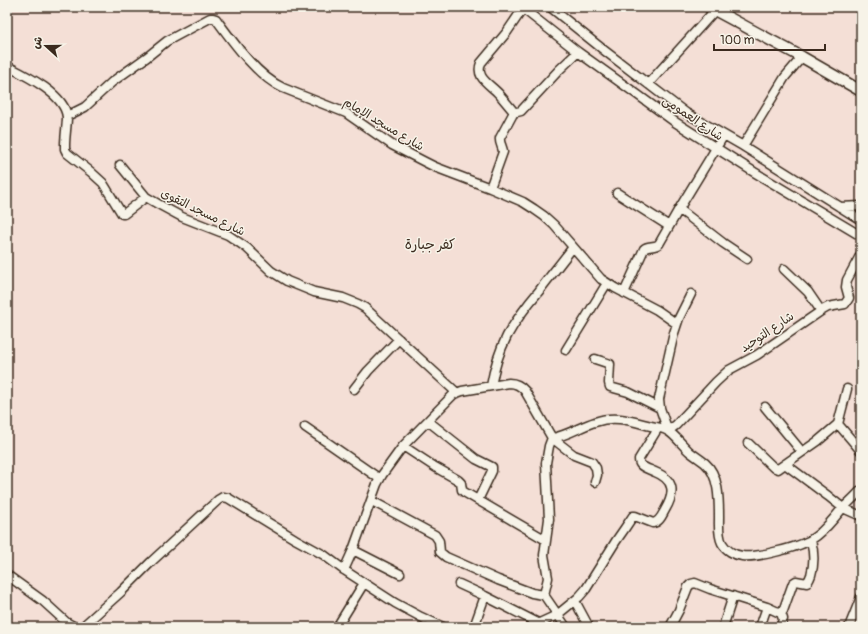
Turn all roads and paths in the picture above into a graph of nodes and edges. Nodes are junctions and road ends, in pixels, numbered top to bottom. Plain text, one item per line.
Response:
1 (522, 7) edge
2 (550, 7) edge
3 (714, 8) edge
4 (578, 52) junction
5 (802, 57) junction
6 (7, 66) edge
7 (648, 84) junction
8 (861, 91) edge
9 (514, 112) junction
10 (67, 116) junction
11 (724, 135) junction
12 (744, 146) junction
13 (716, 148) junction
14 (120, 165) dead end
15 (490, 188) junction
16 (617, 194) dead end
17 (146, 197) junction
18 (861, 206) edge
19 (840, 207) junction
20 (679, 209) junction
21 (861, 220) edge
22 (669, 226) junction
23 (861, 236) edge
24 (573, 247) junction
25 (861, 254) edge
26 (747, 259) dead end
27 (784, 269) dead end
28 (607, 283) junction
29 (624, 293) junction
30 (691, 294) dead end
31 (820, 310) junction
32 (677, 324) junction
33 (399, 339) junction
34 (566, 350) dead end
35 (595, 359) dead end
36 (490, 386) junction
37 (354, 389) dead end
38 (847, 389) dead end
39 (457, 393) junction
40 (765, 407) dead end
41 (660, 408) junction
42 (428, 421) junction
43 (838, 424) junction
44 (306, 427) dead end
45 (658, 428) junction
46 (668, 431) junction
47 (552, 438) junction
48 (748, 443) dead end
49 (403, 446) junction
50 (861, 451) edge
51 (802, 452) junction
52 (785, 464) junction
53 (380, 479) junction
54 (595, 482) dead end
55 (861, 490) edge
56 (478, 500) junction
57 (372, 501) junction
58 (843, 508) junction
59 (861, 516) edge
60 (546, 540) junction
61 (811, 540) junction
62 (353, 550) junction
63 (344, 570) junction
64 (400, 574) dead end
65 (7, 575) edge
66 (364, 583) junction
67 (459, 584) dead end
68 (544, 595) junction
69 (485, 596) junction
70 (733, 596) junction
71 (861, 597) edge
72 (575, 601) junction
73 (767, 607) junction
74 (781, 613) junction
75 (557, 615) junction
76 (534, 625) edge
77 (565, 626) edge
78 (76, 627) edge
79 (82, 627) edge
80 (337, 627) edge
81 (443, 627) edge
82 (474, 627) edge
83 (589, 627) edge
84 (670, 627) edge
85 (723, 627) edge
86 (760, 627) edge
87 (781, 627) edge
88 (849, 627) edge

1 - 4 street, شارع العمومى
1 - 9 street
2 - 7 street
3 - 5 street
3 - 7 street
4 - 9 street
4 - 13 street, شارع العمومى
5 - 8 street
5 - 12 street
6 - 10 street
7 - 11 street
9 - 15 street
10 - 15 street, شارع مسجد الإمام
10 - 17 street
11 - 12 street
11 - 13 street
12 - 19 street
13 - 20 street
13 - 23 street, شارع العمومى
14 - 17 street, شارع مسجد التقوى
15 - 24 street, شارع مسجد الإمام
16 - 22 street
17 - 33 street, شارع مسجد التقوى
18 - 19 street
19 - 21 street
20 - 22 street
20 - 26 street
22 - 29 street
24 - 28 street, شارع مسجد الإمام
24 - 36 street
25 - 31 street, شارع التوحيد
27 - 31 street
28 - 29 street, شارع مسجد الإمام
28 - 34 street
29 - 32 street, شارع مسجد الإمام
30 - 32 street
31 - 46 street, شارع التوحيد
32 - 41 street
33 - 37 street
33 - 39 street, شارع مسجد التقوى
35 - 41 street
36 - 39 street
36 - 47 street
38 - 43 street
39 - 42 street
40 - 51 street
41 - 46 street
42 - 49 street
42 - 56 street
43 - 50 street
43 - 51 street
44 - 53 street
45 - 46 street
45 - 47 street
45 - 72 street
46 - 61 street
47 - 54 street
47 - 60 street
48 - 52 street
49 - 53 street
49 - 56 street
51 - 52 street
52 - 58 street
53 - 57 street
55 - 58 street
56 - 60 street
57 - 62 street
57 - 68 street
58 - 59 street
58 - 61 street
60 - 68 street
61 - 74 street
62 - 63 street
62 - 64 street
63 - 66 street
63 - 79 street
65 - 78 street
66 - 80 street
66 - 81 street
67 - 69 street
68 - 75 street
69 - 76 street
69 - 82 street
70 - 73 street
70 - 84 street
70 - 85 street
71 - 88 street
72 - 75 street
72 - 83 street
73 - 74 street
73 - 86 street
74 - 87 street
75 - 76 street
75 - 77 street

